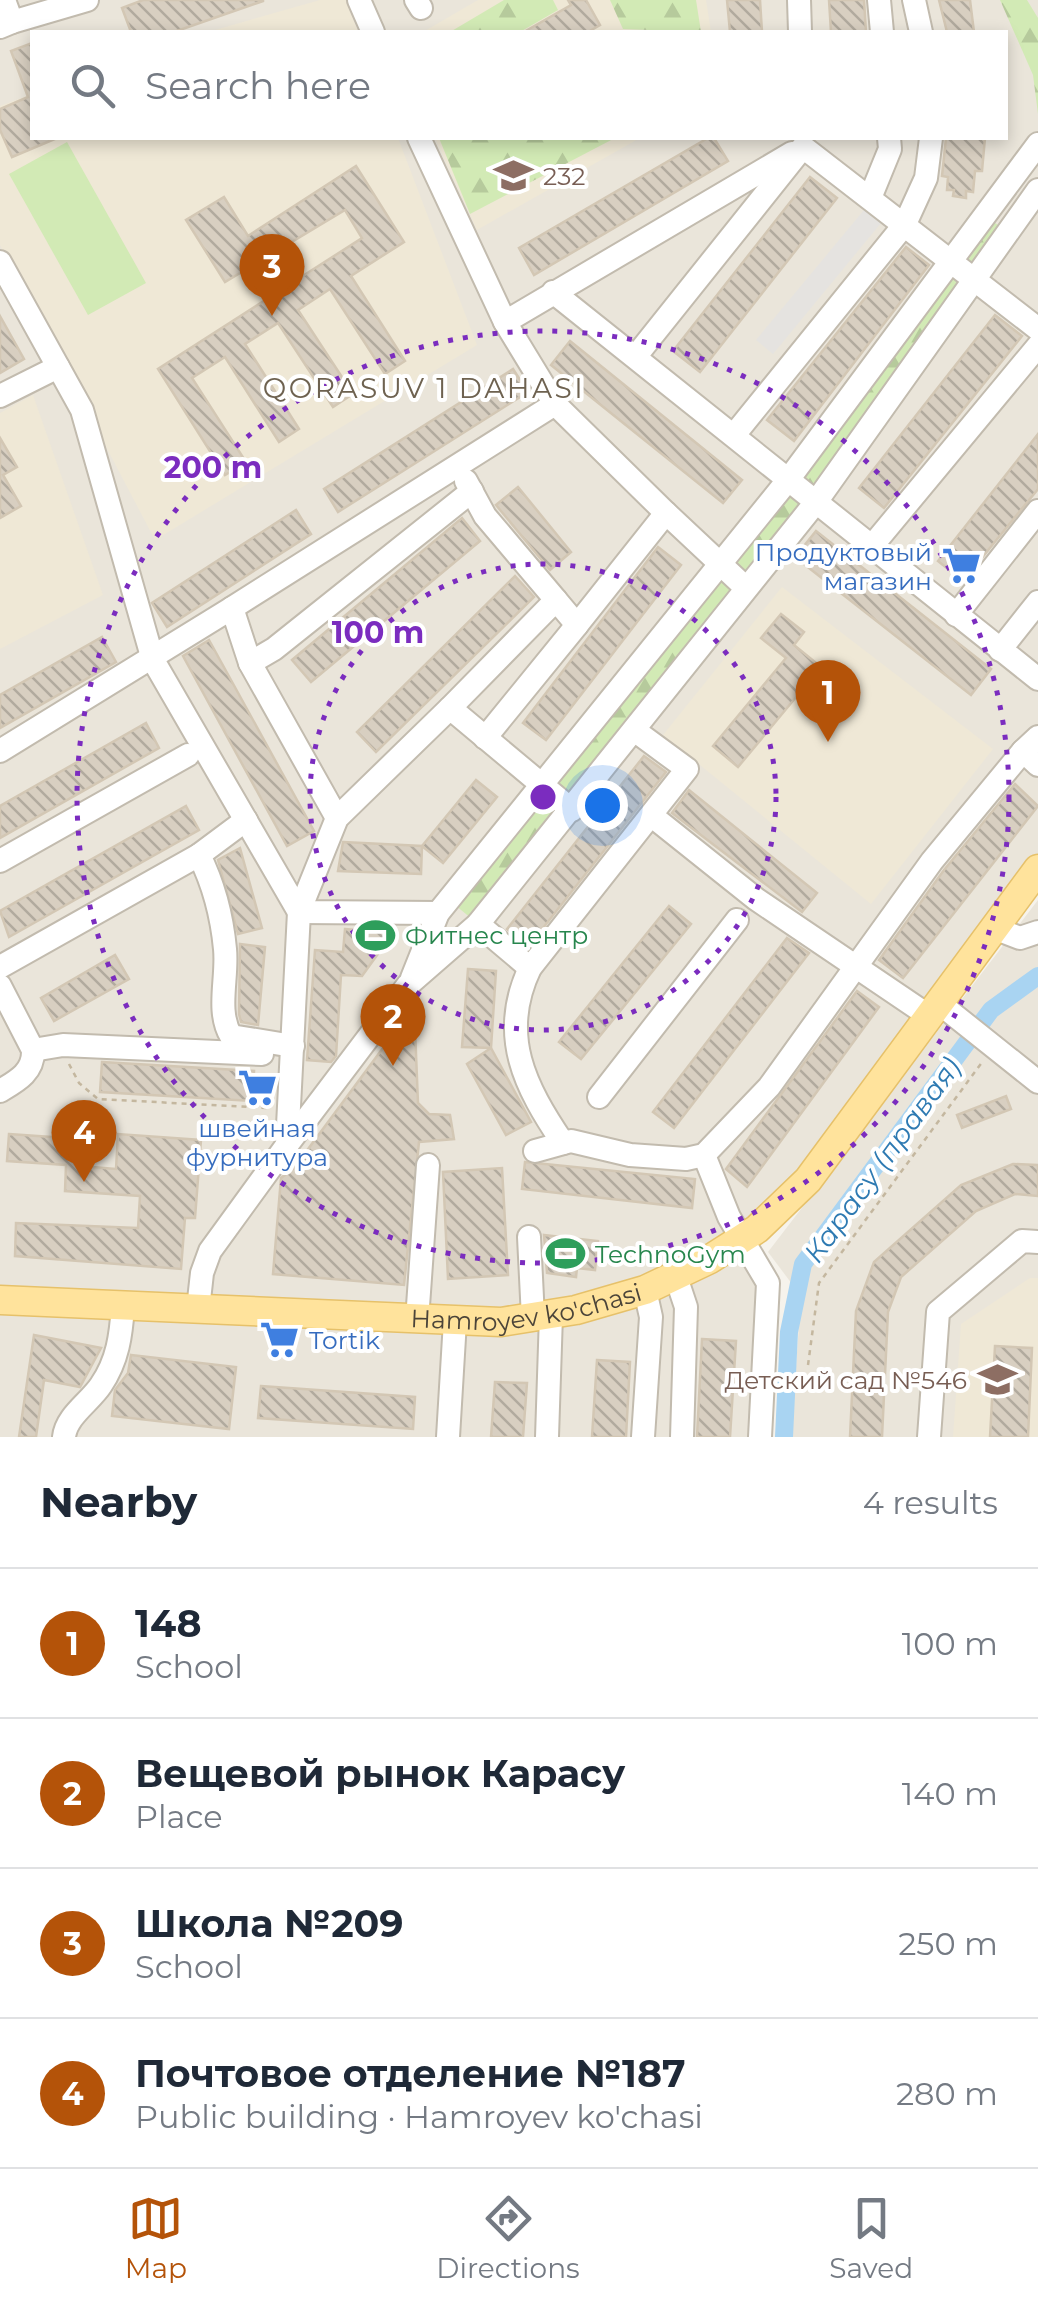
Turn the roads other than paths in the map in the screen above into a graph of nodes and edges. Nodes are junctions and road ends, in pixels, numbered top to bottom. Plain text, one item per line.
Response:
1 (87, 0) edge
2 (359, 0) edge
3 (798, 0) edge
4 (879, 0) edge
5 (914, 0) edge
6 (5, 16) edge
7 (372, 30) edge
8 (800, 30) edge
9 (882, 30) edge
10 (922, 30) edge
11 (419, 140) edge
12 (889, 140) edge
13 (931, 140) edge
14 (803, 142) edge
15 (1038, 144) edge
16 (1038, 190) edge
17 (870, 198) junction
18 (905, 224) junction
19 (953, 261) junction
20 (0, 262) edge
21 (975, 277) junction
22 (553, 292) junction
23 (505, 322) junction
24 (1037, 331) edge
25 (636, 356) junction
26 (58, 367) junction
27 (0, 396) edge
28 (555, 404) junction
29 (734, 435) junction
30 (457, 465) junction
31 (788, 480) junction
32 (472, 491) junction
33 (816, 502) junction
34 (1038, 511) edge
35 (666, 514) junction
36 (872, 546) junction
37 (720, 566) junction
38 (746, 588) junction
39 (556, 600) junction
40 (1038, 602) edge
41 (232, 608) junction
42 (956, 614) junction
43 (576, 625) junction
44 (1000, 650) junction
45 (153, 660) junction
46 (250, 662) junction
47 (1038, 679) edge
48 (450, 708) junction
49 (634, 730) junction
50 (485, 738) junction
51 (0, 751) edge
52 (1033, 751) edge
53 (188, 755) dead end
54 (542, 785) junction
55 (572, 810) junction
56 (652, 816) junction
57 (337, 818) junction
58 (246, 820) junction
59 (199, 855) junction
60 (0, 861) edge
61 (1038, 870) edge
62 (299, 912) junction
63 (438, 913) junction
64 (737, 920) dead end
65 (478, 924) junction
66 (994, 928) junction
67 (1038, 932) edge
68 (0, 967) edge
69 (855, 967) junction
70 (530, 968) junction
71 (0, 986) edge
72 (408, 986) junction
73 (934, 1009) junction
74 (292, 1046) junction
75 (33, 1050) junction
76 (262, 1054) dead end
77 (1038, 1082) edge
78 (0, 1091) edge
79 (599, 1097) dead end
80 (562, 1144) junction
81 (287, 1145) junction
82 (535, 1151) dead end
83 (704, 1156) junction
84 (428, 1165) dead end
85 (528, 1237) dead end
86 (743, 1240) junction
87 (1038, 1242) edge
88 (676, 1277) junction
89 (645, 1290) junction
90 (0, 1300) edge
91 (122, 1306) junction
92 (198, 1310) junction
93 (542, 1317) junction
94 (417, 1320) junction
95 (455, 1322) junction
96 (64, 1437) edge
97 (448, 1437) edge
98 (548, 1437) edge
99 (643, 1437) edge
100 (682, 1437) edge
101 (760, 1437) edge
102 (929, 1437) edge

1 - 6 street
2 - 7 street
3 - 8 street
4 - 9 street
5 - 10 street
11 - 23 street
12 - 17 street
13 - 18 street
14 - 17 street
14 - 22 street
14 - 25 street
15 - 19 street
16 - 21 street
17 - 18 street
18 - 19 street
18 - 29 street
19 - 21 street
19 - 31 street
20 - 26 street
21 - 24 street
21 - 33 street
22 - 23 street
22 - 25 street
23 - 28 street
24 - 36 street
25 - 29 street
26 - 27 street
26 - 45 street
28 - 30 street
28 - 35 street
29 - 31 street
30 - 32 street
30 - 41 street
31 - 33 street
31 - 37 street
32 - 39 street
32 - 46 street
33 - 36 street
33 - 38 street
34 - 42 street
35 - 37 street
35 - 43 street
36 - 42 street
37 - 38 street
37 - 54 street
38 - 49 street
39 - 43 street
39 - 48 street
40 - 44 street
41 - 45 street
41 - 46 street
42 - 44 street
43 - 50 street
44 - 47 street
45 - 51 street
45 - 58 street
46 - 57 street
48 - 50 street
48 - 57 street
49 - 55 street
49 - 56 street
50 - 54 street
52 - 69 street
53 - 60 street
54 - 55 street
54 - 63 street
55 - 65 street
56 - 69 street
56 - 70 street
57 - 62 street
58 - 59 street
58 - 62 street
59 - 68 street
59 - 74 street
61 - 66 main road, Hamroyev ko'chasi
62 - 63 street
62 - 74 street
63 - 72 street
64 - 79 street
65 - 70 street
65 - 72 street
66 - 67 street
66 - 73 main road, Hamroyev ko'chasi
69 - 73 street
69 - 83 street
70 - 80 street
71 - 75 street
72 - 81 street
73 - 77 street
73 - 86 main road, Hamroyev ko'chasi
74 - 81 street
75 - 76 street
75 - 78 street
80 - 82 street
80 - 83 street
81 - 92 street
83 - 86 street
84 - 94 street
85 - 93 street
86 - 88 main road, Hamroyev ko'chasi
86 - 101 street
87 - 102 street
88 - 89 main road, Hamroyev ko'chasi
88 - 100 street
89 - 93 main road, Hamroyev ko'chasi
89 - 99 street
90 - 91 main road, Hamroyev ko'chasi
91 - 92 main road, Hamroyev ko'chasi
91 - 96 street
92 - 94 main road, Hamroyev ko'chasi
93 - 95 main road, Hamroyev ko'chasi
93 - 98 street
94 - 95 main road, Hamroyev ko'chasi
95 - 97 street

